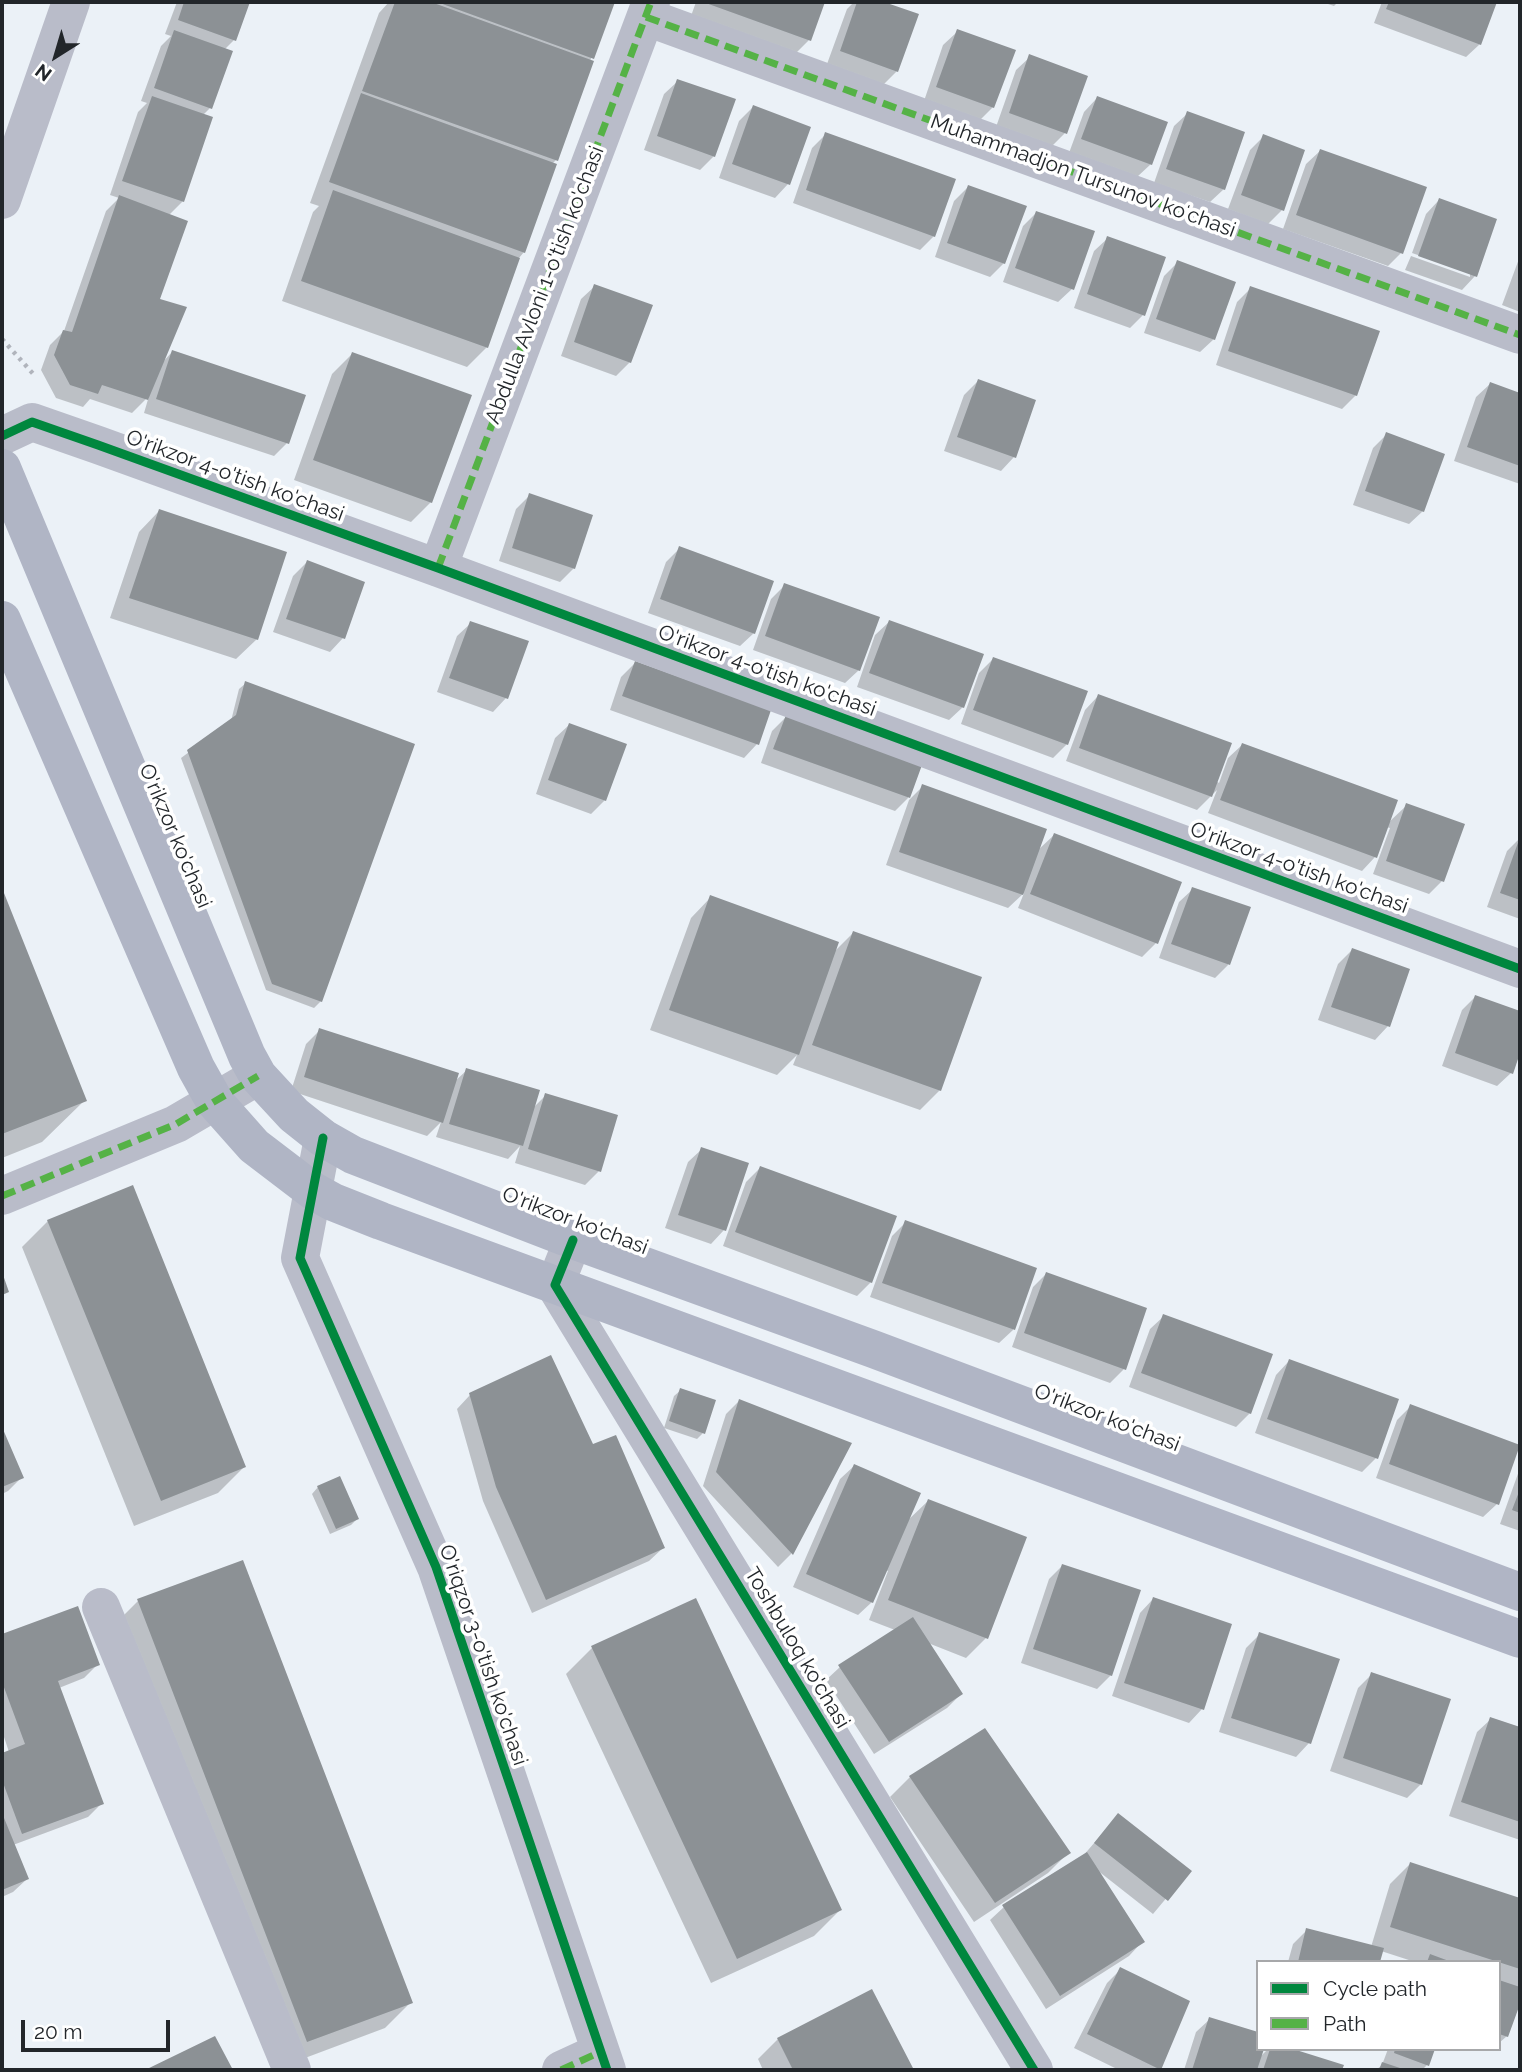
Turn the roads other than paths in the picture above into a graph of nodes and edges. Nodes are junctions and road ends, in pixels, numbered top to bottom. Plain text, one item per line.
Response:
1 (71, 2) edge
2 (648, 9) edge
3 (2, 200) edge
4 (1520, 335) edge
5 (2, 436) edge
6 (2, 468) edge
7 (438, 568) junction
8 (2, 620) edge
9 (1520, 969) edge
10 (258, 1076) junction
11 (215, 1102) junction
12 (323, 1138) junction
13 (313, 1191) junction
14 (2, 1196) edge
15 (573, 1240) junction
16 (555, 1285) junction
17 (1520, 1592) edge
18 (101, 1607) dead end
19 (1520, 1639) edge
20 (603, 2061) edge
21 (292, 2070) edge
22 (561, 2070) edge
23 (1034, 2070) edge

1 - 3 street
2 - 4 street, Muhammadjon Tursunov koʻchasi
2 - 7 street, Abdulla Avloni 1-o'tish ko'chasi
5 - 7 street, O'rikzor 4-o'tish ko'chasi
6 - 10 main road, O'rikzor ko'chasi
7 - 9 street, O'rikzor 4-o'tish ko'chasi
8 - 11 main road
10 - 11 street
10 - 12 main road, O'rikzor ko'chasi
11 - 13 main road
11 - 14 street
12 - 13 street, O'riqzor 3-o'tish ko'chasi
12 - 15 main road, O'rikzor ko'chasi
13 - 16 main road
13 - 20 street, O'riqzor 3-o'tish ko'chasi
15 - 16 street
15 - 17 main road, O'rikzor ko'chasi
16 - 19 main road
16 - 23 street, Toshbuloq ko'chasi
18 - 21 street
20 - 22 street

